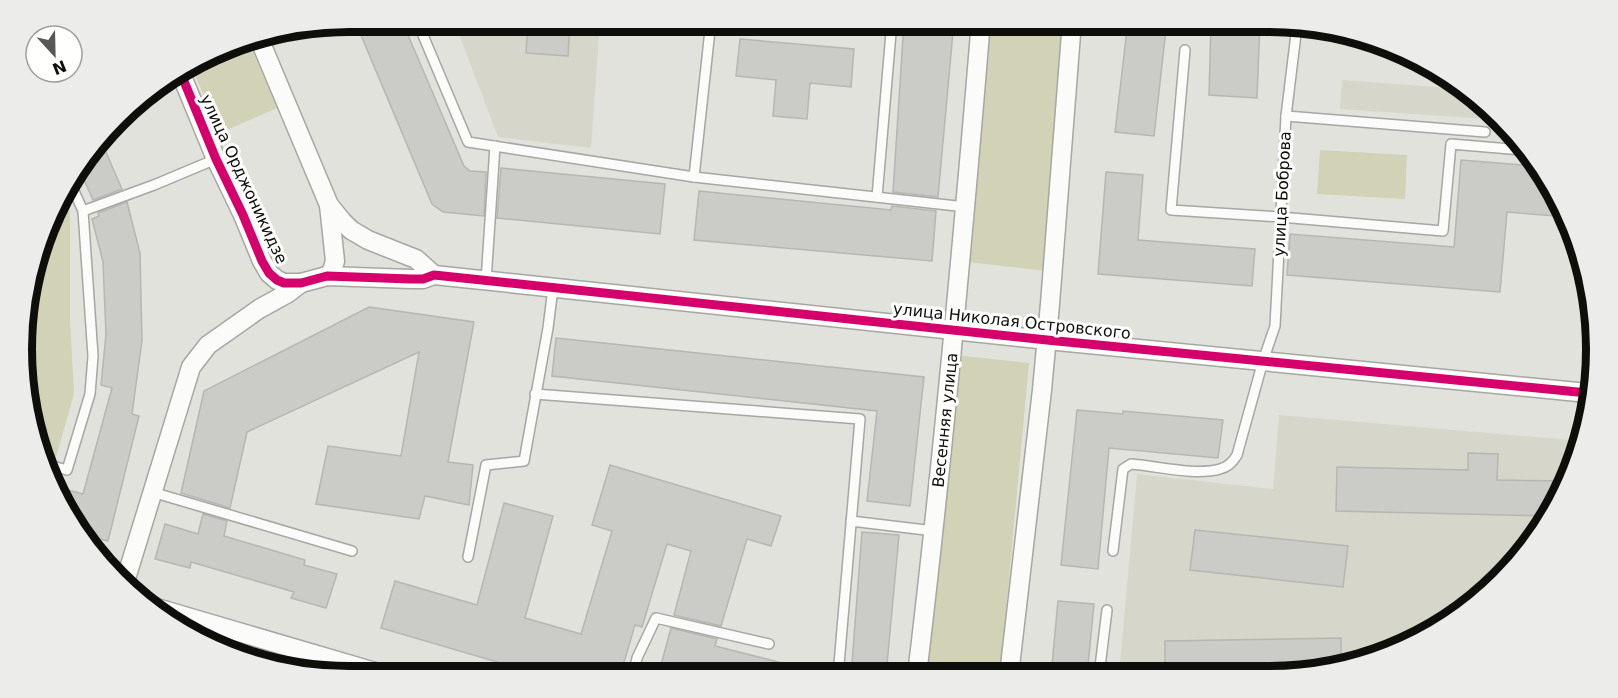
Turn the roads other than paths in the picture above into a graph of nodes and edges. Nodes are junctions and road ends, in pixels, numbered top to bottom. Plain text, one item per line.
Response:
1 (422, 32) edge
2 (710, 32) edge
3 (891, 32) edge
4 (980, 32) edge
5 (1071, 32) edge
6 (1296, 33) edge
7 (261, 44) edge
8 (1185, 50) dead end
9 (183, 79) edge
10 (1286, 116) junction
11 (1485, 132) dead end
12 (495, 146) junction
13 (1516, 149) edge
14 (216, 159) junction
15 (694, 177) junction
16 (74, 190) edge
17 (877, 197) junction
18 (328, 206) junction
19 (966, 207) junction
20 (83, 211) junction
21 (1280, 217) junction
22 (434, 275) junction
23 (327, 276) junction
24 (486, 281) junction
25 (301, 283) junction
26 (553, 288) junction
27 (954, 330) junction
28 (1047, 340) junction
29 (1263, 361) junction
30 (1584, 393) edge
31 (535, 394) junction
32 (54, 466) edge
33 (152, 492) junction
34 (851, 521) junction
35 (934, 531) junction
36 (351, 551) dead end
37 (1113, 551) dead end
38 (468, 557) dead end
39 (127, 576) edge
40 (1107, 610) dead end
41 (172, 613) edge
42 (768, 644) dead end
43 (355, 666) edge
44 (635, 666) edge
45 (839, 666) edge
46 (918, 666) edge
47 (1010, 666) edge
48 (1100, 666) edge

1 - 12 lane
2 - 15 lane
3 - 17 lane
4 - 19 street, Весенняя улица
5 - 28 street
6 - 10 lane, улица Боброва
7 - 18 street
8 - 21 lane
9 - 14 street, улица Орджоникидзе
10 - 11 lane
10 - 21 lane, улица Боброва
12 - 15 lane
12 - 24 lane
13 - 21 lane
14 - 20 lane
14 - 25 street, улица Орджоникидзе
15 - 17 lane
16 - 20 lane
17 - 19 lane
18 - 22 street
18 - 23 street
19 - 27 street, Весенняя улица
20 - 32 lane
21 - 29 lane, улица Боброва
22 - 23 street, улица Орджоникидзе
22 - 24 street, улица Николая Островского
23 - 25 street, улица Орджоникидзе
24 - 26 street, улица Николая Островского
25 - 33 street
26 - 27 street, улица Николая Островского
26 - 31 lane
27 - 28 street, улица Николая Островского
27 - 35 street, Весенняя улица
28 - 29 street, улица Николая Островского
28 - 47 street
29 - 30 street, улица Николая Островского
29 - 37 lane, улица Боброва
31 - 34 lane
31 - 38 lane
33 - 36 lane
33 - 39 street
34 - 35 lane
34 - 45 lane
35 - 46 street, Весенняя улица
40 - 48 lane
41 - 43 street
42 - 44 lane

